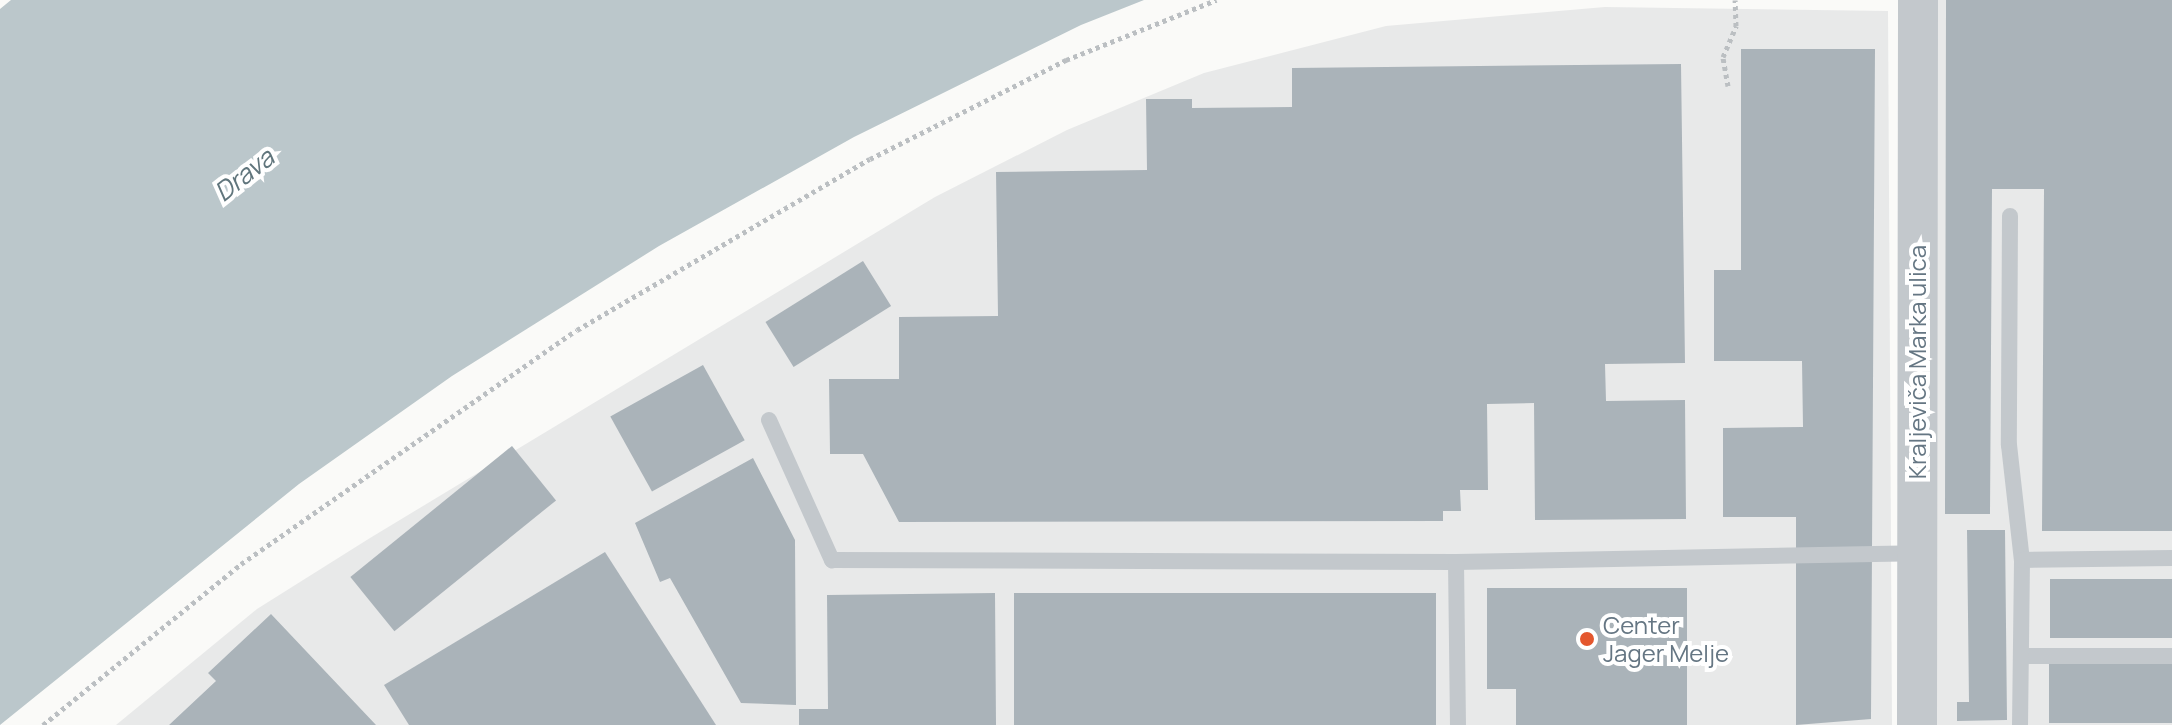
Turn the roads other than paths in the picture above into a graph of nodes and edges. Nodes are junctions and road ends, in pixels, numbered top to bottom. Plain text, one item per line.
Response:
1 (1918, 0) edge
2 (2010, 216) dead end
3 (769, 420) dead end
4 (1917, 552) junction
5 (2172, 558) edge
6 (2022, 560) junction
7 (1456, 562) junction
8 (2021, 656) junction
9 (2172, 656) edge
10 (1458, 725) edge
11 (1917, 725) edge
12 (2020, 725) edge

1 - 4 street, Kraljeviča Marka ulica
2 - 6 lane
3 - 7 lane
4 - 7 lane
4 - 11 street, Kraljeviča Marka ulica
5 - 6 lane
6 - 8 lane
7 - 10 lane
8 - 9 lane
8 - 12 lane

